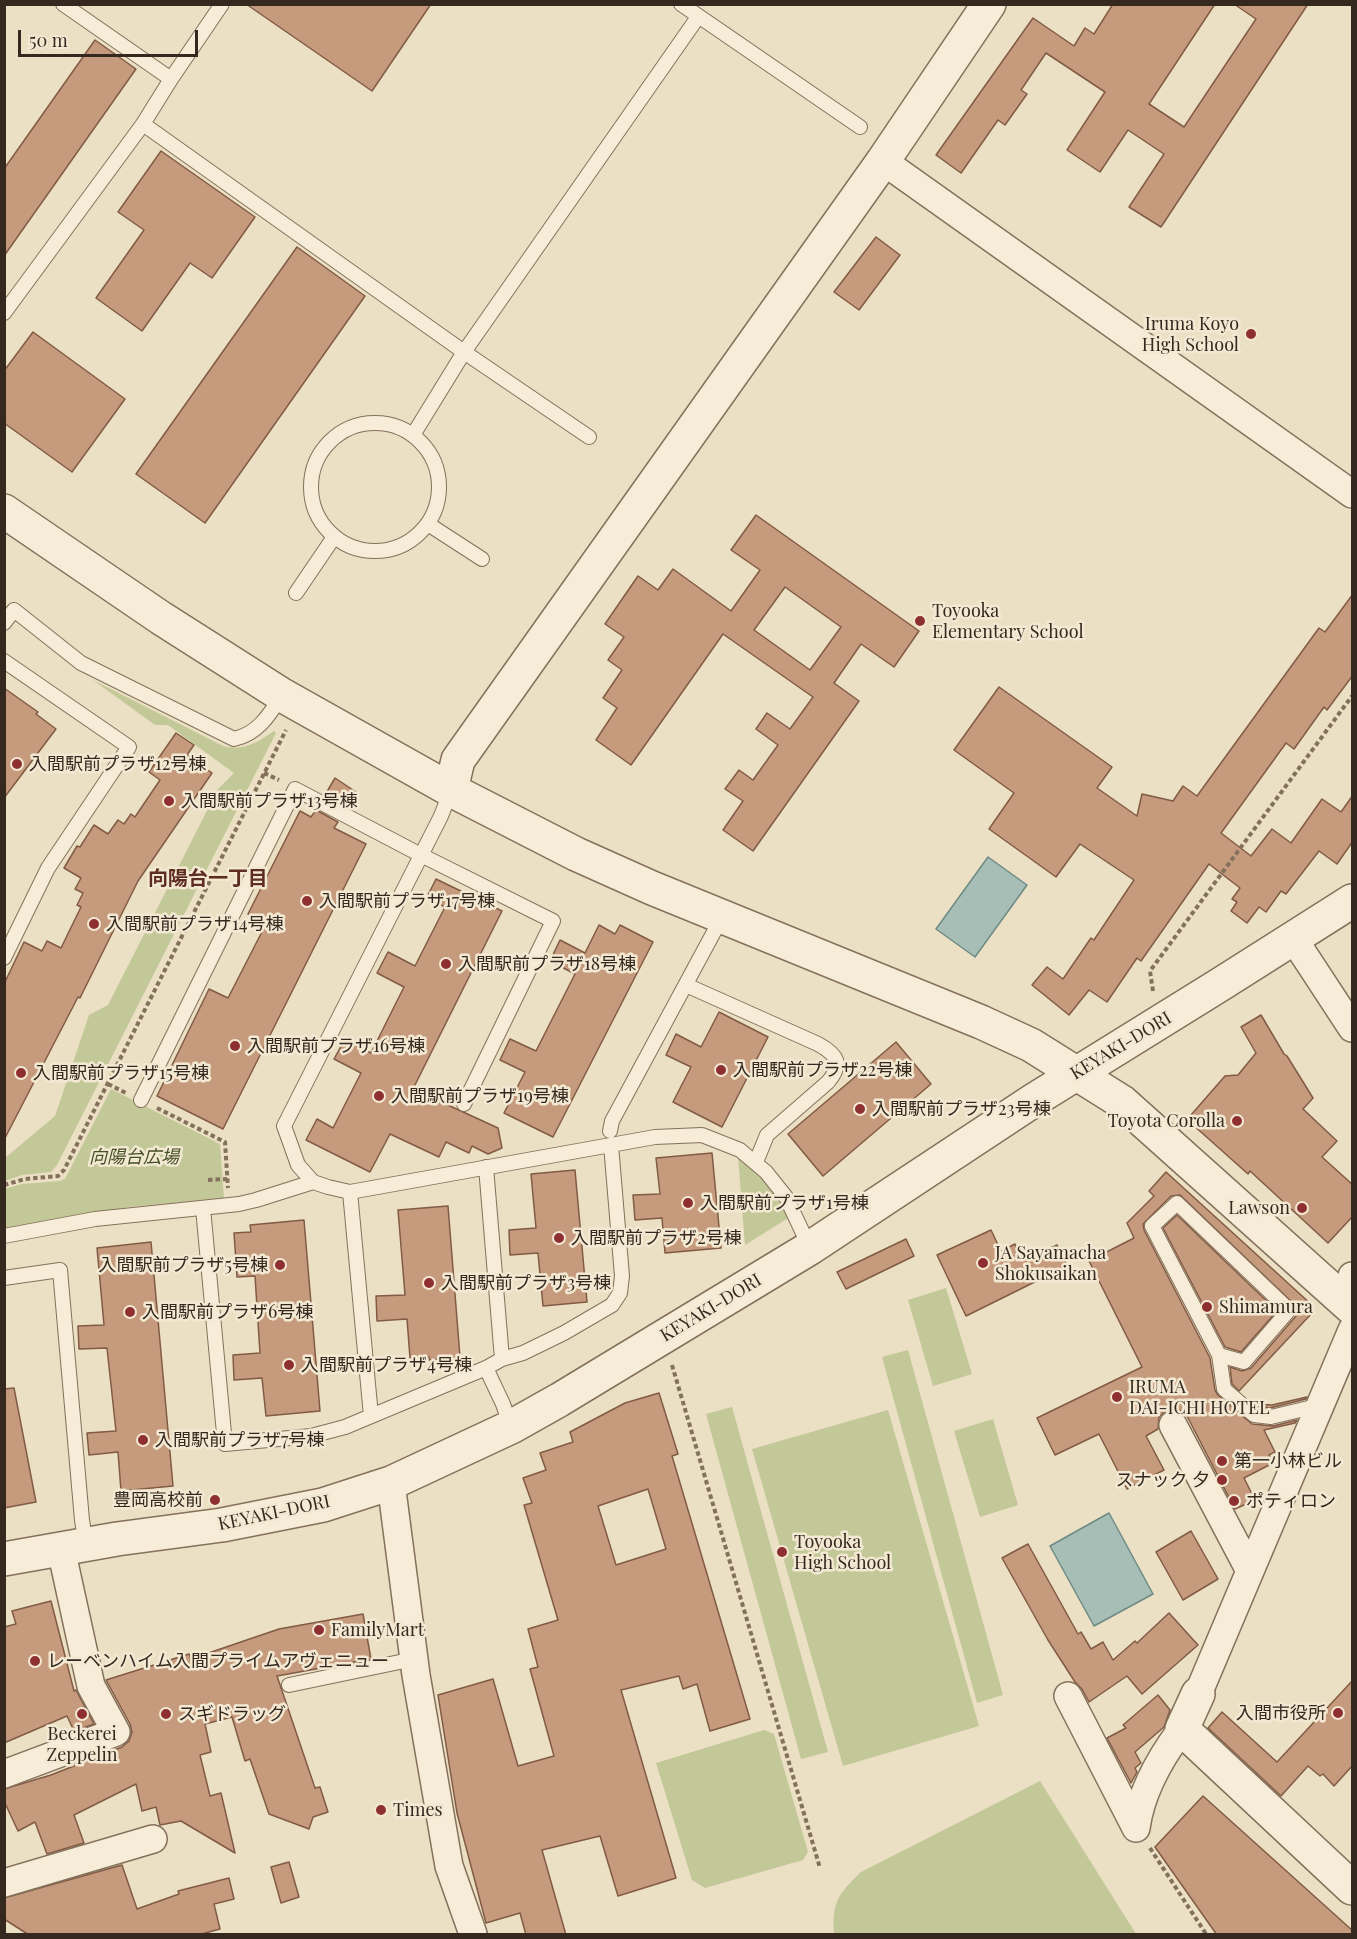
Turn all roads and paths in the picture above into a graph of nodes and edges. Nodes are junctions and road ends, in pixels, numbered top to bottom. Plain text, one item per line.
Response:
1 (63, 4) edge
2 (222, 4) edge
3 (681, 4) edge
4 (989, 4) edge
5 (698, 17) junction
6 (171, 79) junction
7 (143, 124) junction
8 (860, 127) dead end
9 (883, 161) junction
10 (4, 313) edge
11 (464, 352) junction
12 (413, 435) junction
13 (590, 437) dead end
14 (1353, 494) edge
15 (4, 511) edge
16 (428, 524) junction
17 (334, 537) junction
18 (482, 559) dead end
19 (296, 593) dead end
20 (4, 623) edge
21 (4, 661) edge
22 (282, 695) junction
23 (1353, 696) edge
24 (286, 730) dead end
25 (451, 790) junction
26 (421, 855) junction
27 (1353, 901) edge
28 (722, 917) junction
29 (1293, 938) junction
30 (4, 958) edge
31 (686, 985) junction
32 (1153, 991) dead end
33 (1353, 1028) edge
34 (1077, 1073) junction
35 (108, 1084) junction
36 (141, 1100) junction
37 (464, 1104) dead end
38 (610, 1138) junction
39 (756, 1162) junction
40 (486, 1167) junction
41 (227, 1179) junction
42 (208, 1180) dead end
43 (314, 1182) junction
44 (4, 1185) edge
45 (350, 1192) junction
46 (229, 1205) junction
47 (203, 1208) junction
48 (4, 1236) edge
49 (810, 1248) junction
50 (4, 1278) edge
51 (1351, 1304) edge
52 (1219, 1355) junction
53 (669, 1358) dead end
54 (502, 1359) junction
55 (486, 1368) junction
56 (1320, 1405) junction
57 (371, 1416) junction
58 (1173, 1425) dead end
59 (511, 1427) junction
60 (391, 1483) junction
61 (74, 1547) junction
62 (4, 1559) edge
63 (1250, 1571) junction
64 (414, 1659) junction
65 (289, 1685) dead end
66 (1198, 1694) joint
67 (1068, 1696) dead end
68 (1182, 1729) junction
69 (4, 1774) edge
70 (1136, 1828) junction
71 (153, 1839) dead end
72 (819, 1868) dead end
73 (1351, 1882) edge
74 (4, 1883) edge
75 (473, 1935) edge
76 (1206, 1935) edge

1 - 6 lane
2 - 6 lane
3 - 5 lane
4 - 9 street
5 - 8 lane
5 - 11 lane
6 - 7 lane
7 - 10 lane
7 - 11 lane
9 - 14 street
9 - 25 street
11 - 12 lane
11 - 13 lane
12 - 16 lane
12 - 17 lane
15 - 22 street
16 - 17 lane
16 - 18 lane
17 - 19 lane
20 - 22 lane
21 - 30 lane
22 - 25 street
23 - 32 path
24 - 35 path
25 - 26 lane
25 - 28 street
26 - 36 lane
26 - 37 lane
26 - 43 lane
27 - 29 street, KEYAKI-DORI
28 - 31 lane
28 - 34 street
29 - 33 street
29 - 34 street, KEYAKI-DORI
31 - 38 lane
31 - 39 lane
34 - 49 street, KEYAKI-DORI
34 - 51 street
35 - 36 path
35 - 44 path
36 - 41 path
38 - 39 lane
38 - 40 lane
38 - 54 lane
39 - 49 lane
40 - 45 lane
40 - 54 lane
41 - 42 path
41 - 46 path
43 - 45 lane
43 - 46 lane
45 - 57 lane
46 - 47 lane
47 - 48 lane
47 - 57 lane
49 - 59 street, KEYAKI-DORI
50 - 61 lane
51 - 56 street
52 - 52 lane
52 - 56 lane
53 - 72 path
54 - 55 lane
55 - 57 lane
55 - 59 lane
56 - 63 street
58 - 63 street
59 - 60 street, KEYAKI-DORI
60 - 61 street, KEYAKI-DORI
60 - 64 street
61 - 62 street, KEYAKI-DORI
61 - 69 street
63 - 66 street
64 - 65 lane
64 - 75 street
66 - 68 street
67 - 70 street
68 - 70 street
68 - 73 street
70 - 76 path
71 - 74 street

